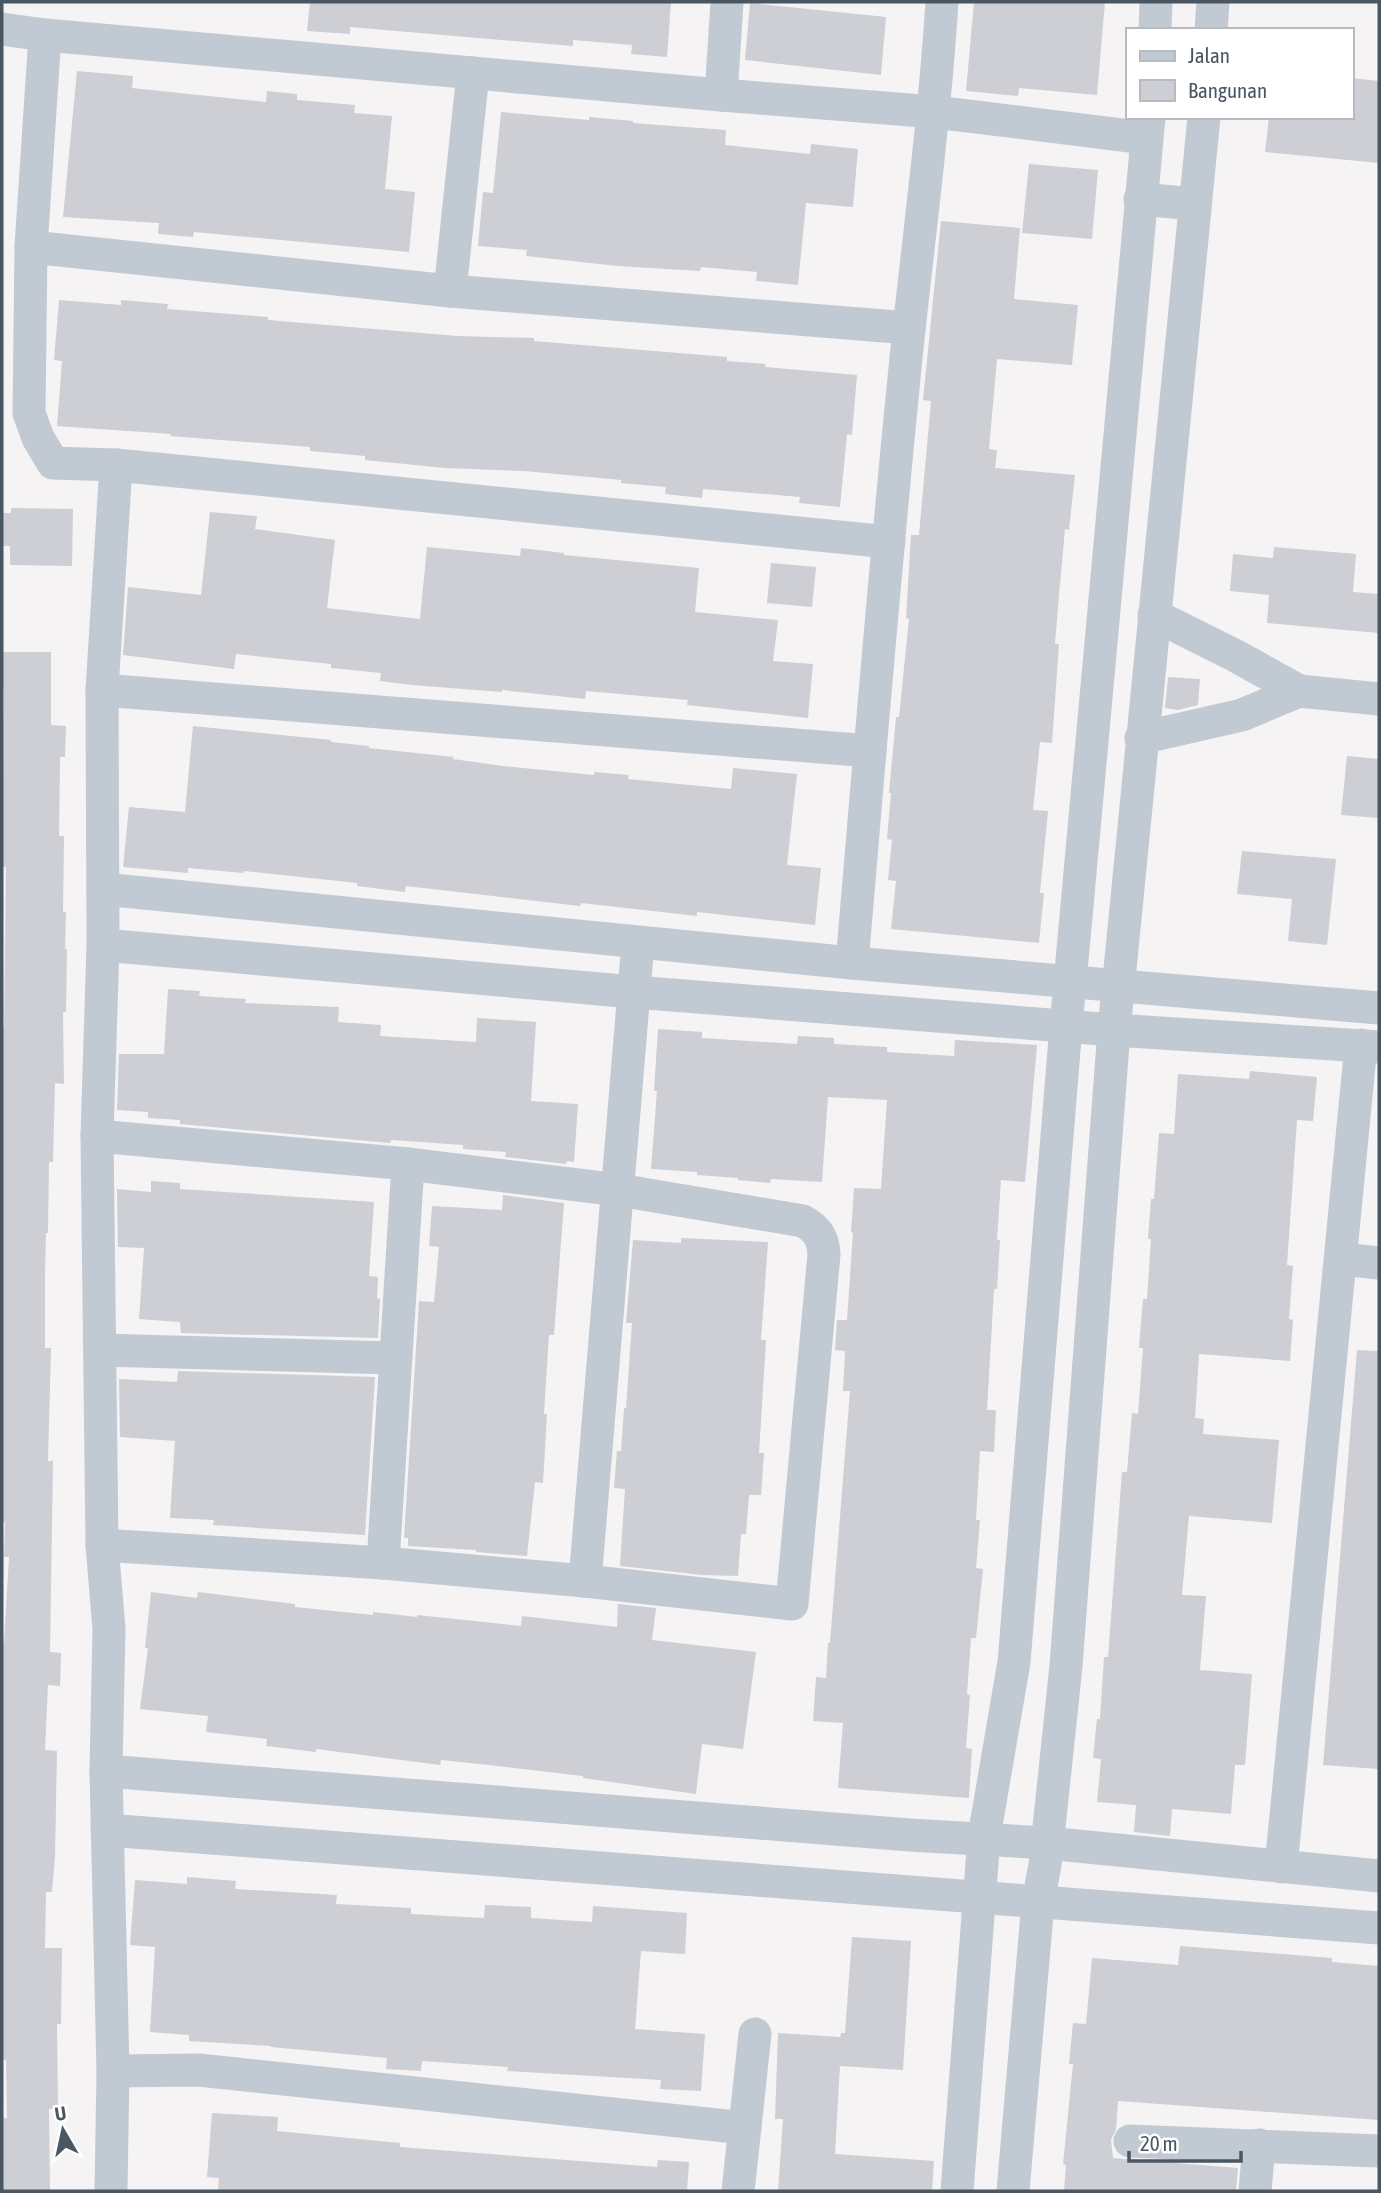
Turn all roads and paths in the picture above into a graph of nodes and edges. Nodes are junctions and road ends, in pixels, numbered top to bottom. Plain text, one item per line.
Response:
1 (727, 2) edge
2 (942, 2) edge
3 (1156, 2) edge
4 (1213, 2) edge
5 (1155, 28) edge
6 (1211, 28) edge
7 (2, 29) edge
8 (45, 35) junction
9 (473, 73) junction
10 (721, 95) junction
11 (934, 111) junction
12 (1202, 119) edge
13 (1148, 128) edge
14 (1140, 199) junction
15 (1195, 204) junction
16 (31, 247) junction
17 (450, 291) junction
18 (909, 328) junction
19 (116, 466) junction
20 (889, 542) junction
21 (1154, 615) junction
22 (102, 690) junction
23 (1299, 691) junction
24 (1379, 699) edge
25 (1141, 738) junction
26 (870, 751) junction
27 (103, 890) junction
28 (638, 943) junction
29 (103, 945) junction
30 (852, 963) junction
31 (1070, 981) junction
32 (1118, 987) junction
33 (634, 992) junction
34 (1379, 1008) edge
35 (1066, 1026) junction
36 (1114, 1030) junction
37 (1370, 1046) edge
38 (97, 1136) junction
39 (408, 1164) junction
40 (619, 1190) junction
41 (1341, 1259) junction
42 (1379, 1262) edge
43 (100, 1350) junction
44 (396, 1358) junction
45 (102, 1545) junction
46 (383, 1563) junction
47 (585, 1581) junction
48 (107, 1801) junction
49 (1281, 1867) junction
50 (982, 1869) junction
51 (1043, 1872) junction
52 (1379, 1876) edge
53 (1379, 1928) edge
54 (755, 2034) dead end
55 (113, 2071) junction
56 (745, 2128) junction
57 (1130, 2141) dead end
58 (1259, 2145) junction
59 (1379, 2151) edge
60 (111, 2191) edge
61 (738, 2191) edge
62 (957, 2191) edge
63 (1013, 2191) edge
64 (1255, 2191) edge

1 - 10 street
2 - 11 street
3 - 5 street
4 - 6 street
7 - 8 street
8 - 9 street
8 - 16 street
9 - 10 street
9 - 17 street
10 - 11 street
11 - 13 street
11 - 18 street
12 - 15 street
13 - 14 street
14 - 15 street
14 - 31 street
15 - 21 street
16 - 17 street
16 - 19 street
17 - 18 street
18 - 20 street
19 - 20 street
19 - 22 street
20 - 26 street
21 - 23 street
21 - 25 street
22 - 26 street
22 - 27 street
23 - 24 street
23 - 25 street
25 - 32 street
26 - 30 street
27 - 28 street
27 - 29 street
28 - 30 street
28 - 33 street
29 - 33 street
29 - 38 street
30 - 31 street
31 - 32 street
31 - 35 street
32 - 34 street
32 - 36 street
33 - 35 street
33 - 40 street
35 - 36 street
35 - 50 street
36 - 37 street
36 - 51 street
37 - 41 street
38 - 39 street
38 - 43 street
39 - 40 street
39 - 44 street
40 - 47 street
40 - 47 street
41 - 42 street
41 - 49 street
43 - 44 street
43 - 45 street
44 - 46 street
45 - 46 street
45 - 48 street
46 - 47 street
48 - 50 street
48 - 50 street
48 - 55 street
49 - 51 street
49 - 52 street
50 - 51 street
50 - 51 street
50 - 62 street
51 - 53 street
51 - 63 street
54 - 56 street
55 - 56 street
55 - 60 street
56 - 61 street
57 - 58 street
58 - 59 street
58 - 64 street

